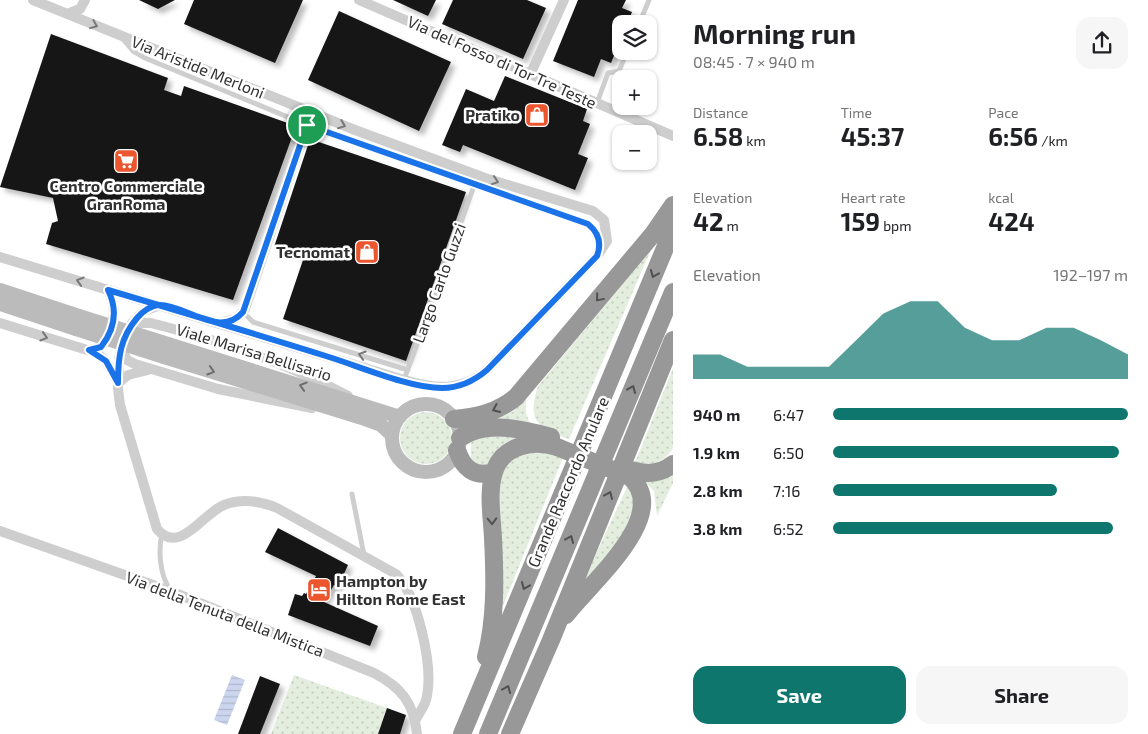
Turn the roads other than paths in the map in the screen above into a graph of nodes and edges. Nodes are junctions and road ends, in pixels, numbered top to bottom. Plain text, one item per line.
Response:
1 (33, 0) edge
2 (85, 0) edge
3 (359, 0) edge
4 (649, 0) edge
5 (561, 1) edge
6 (67, 14) junction
7 (643, 15) edge
8 (120, 35) junction
9 (623, 60) edge
10 (530, 76) junction
11 (596, 104) junction
12 (311, 113) junction
13 (307, 125) junction
14 (673, 136) edge
15 (474, 186) junction
16 (673, 205) edge
17 (673, 229) edge
18 (597, 256) junction
19 (0, 257) edge
20 (0, 285) edge
21 (0, 290) edge
22 (108, 290) junction
23 (673, 292) edge
24 (0, 304) edge
25 (160, 305) junction
26 (243, 312) junction
27 (75, 319) junction
28 (0, 323) edge
29 (220, 323) junction
30 (132, 324) junction
31 (673, 340) edge
32 (312, 346) junction
33 (121, 347) junction
34 (89, 350) junction
35 (152, 370) junction
36 (408, 370) junction
37 (404, 380) junction
38 (118, 383) junction
39 (366, 413) junction
40 (400, 417) junction
41 (454, 419) junction
42 (392, 435) junction
43 (559, 443) junction
44 (459, 444) junction
45 (673, 464) edge
46 (494, 472) junction
47 (631, 473) junction
48 (352, 494) dead end
49 (0, 531) edge
50 (162, 534) junction
51 (364, 556) junction
52 (170, 591) junction
53 (552, 640) junction
54 (470, 716) junction
55 (415, 721) junction
56 (417, 734) edge
57 (462, 734) edge
58 (488, 734) edge
59 (510, 734) edge

1 - 6 street, Via Aristide Merloni
2 - 6 street
3 - 10 street, Via del Fosso di Tor Tre Teste
4 - 7 lane
5 - 10 street
6 -> 8 street, Via Aristide Merloni
8 - 12 street, Via Aristide Merloni
8 - 13 lane, Via Aristide Merloni
9 - 11 lane
10 - 11 street, Via del Fosso di Tor Tre Teste
11 - 14 street, Via del Fosso di Tor Tre Teste
12 - 13 street
12 -> 18 street, Via Aristide Merloni
13 - 15 lane, Via Aristide Merloni
13 - 26 street
15 - 18 lane, Via Aristide Merloni
15 - 36 lane, Largo Carlo Guzzi
16 -> 41 highway
17 -> 54 highway, Grande Raccordo Anulare
18 - 37 street, Via Aristide Merloni
22 -> 19 street, Via Aristide Merloni
20 - 27 street
21 - 27 main road, Viale Marisa Bellisario
22 - 25 street, Via Aristide Merloni
22 - 34 street
58 -> 23 highway, Grande Raccordo Anulare
24 - 27 main road, Viale Marisa Bellisario
25 - 29 street, Via Aristide Merloni
25 - 30 street
26 - 29 street
26 - 32 lane
27 - 39 main road, Viale Marisa Bellisario, bridge
28 -> 34 street
29 - 32 street, Via Aristide Merloni
30 - 33 street
39 -> 30 street, Viale Marisa Bellisario
53 -> 31 highway
36 -> 32 lane
32 - 37 street, Via Aristide Merloni
33 - 35 street, Viale Marisa Bellisario
33 - 38 street
34 - 38 street
35 - 38 street, Viale Marisa Bellisario
35 - 39 street, Viale Marisa Bellisario
36 - 37 lane, Largo Carlo Guzzi
38 - 50 street
39 - 40 main road, Viale Marisa Bellisario
39 - 42 main road, Viale Marisa Bellisario
40 - 41 main road
40 - 42 main road
41 - 44 main road
42 - 44 main road
43 - 44 highway
43 - 46 highway
43 - 47 highway, bridge
44 - 46 highway
45 - 47 highway
46 -> 54 highway
47 - 53 highway
48 - 51 lane
49 - 52 street, Via della Tenuta della Mistica
50 - 51 street
50 - 52 lane
51 - 55 street
52 - 55 street, Via della Tenuta della Mistica
53 - 59 highway
54 - 57 highway, Grande Raccordo Anulare
55 - 56 street, Via della Tenuta della Mistica

